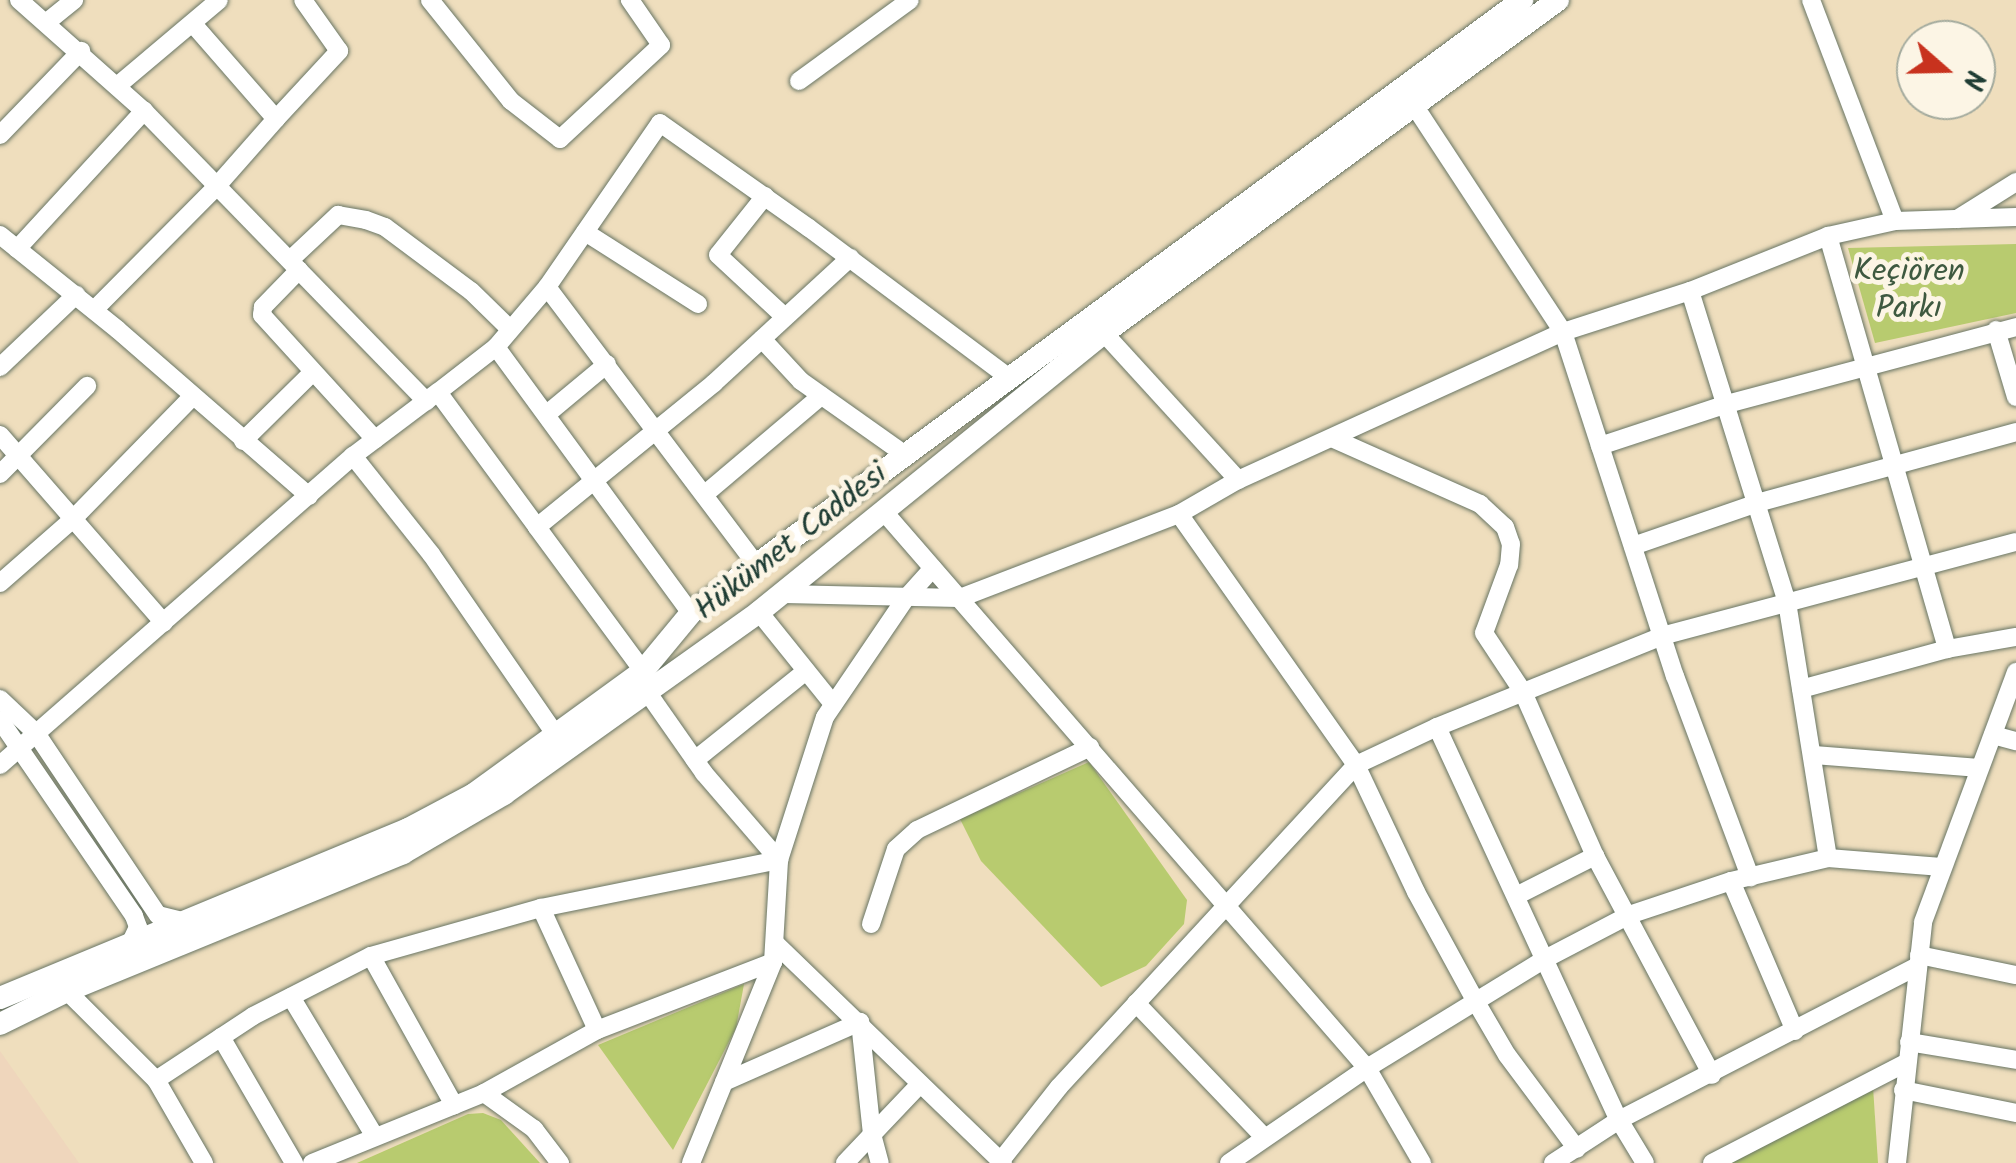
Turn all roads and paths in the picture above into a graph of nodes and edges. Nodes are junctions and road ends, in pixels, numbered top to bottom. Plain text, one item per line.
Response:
1 (19, 0) edge
2 (74, 0) edge
3 (219, 0) edge
4 (303, 0) edge
5 (430, 0) edge
6 (630, 0) edge
7 (910, 0) edge
8 (1522, 0) edge
9 (1558, 0) edge
10 (1810, 0) edge
11 (47, 22) junction
12 (193, 24) junction
13 (80, 52) junction
14 (799, 81) dead end
15 (118, 86) junction
16 (1408, 96) junction
17 (144, 111) junction
18 (276, 118) junction
19 (0, 135) edge
20 (2016, 182) edge
21 (216, 187) junction
22 (765, 196) junction
23 (2016, 217) edge
24 (1957, 219) junction
25 (1895, 222) junction
26 (585, 232) junction
27 (1828, 236) junction
28 (7, 245) edge
29 (850, 258) junction
30 (294, 265) junction
31 (547, 287) junction
32 (1690, 291) junction
33 (76, 295) junction
34 (698, 304) dead end
35 (94, 310) junction
36 (785, 318) junction
37 (2016, 327) edge
38 (510, 329) junction
39 (1996, 330) junction
40 (1563, 332) junction
41 (1104, 333) junction
42 (762, 339) junction
43 (496, 346) junction
44 (606, 364) junction
45 (1865, 365) junction
46 (0, 366) edge
47 (313, 372) junction
48 (1007, 376) junction
49 (87, 386) dead end
50 (822, 396) junction
51 (192, 397) junction
52 (432, 397) junction
53 (2016, 397) edge
54 (1728, 404) junction
55 (546, 414) junction
56 (657, 429) junction
57 (2016, 432) edge
58 (0, 435) edge
59 (376, 439) junction
60 (1334, 439) junction
61 (243, 441) junction
62 (1600, 446) junction
63 (904, 454) junction
64 (353, 456) junction
65 (18, 458) junction
66 (1897, 463) junction
67 (0, 474) edge
68 (596, 480) junction
69 (1238, 480) junction
70 (705, 494) junction
71 (309, 496) junction
72 (1757, 503) junction
73 (885, 513) junction
74 (1178, 514) junction
75 (72, 520) junction
76 (538, 528) junction
77 (2016, 542) edge
78 (1633, 546) junction
79 (756, 564) junction
80 (1923, 565) junction
81 (933, 568) junction
82 (0, 584) edge
83 (783, 594) junction
84 (906, 598) junction
85 (960, 598) junction
86 (1787, 602) junction
87 (759, 612) junction
88 (691, 613) junction
89 (164, 623) junction
90 (1662, 636) junction
91 (2016, 638) edge
92 (1947, 650) junction
93 (806, 671) junction
94 (2016, 672) edge
95 (646, 682) junction
96 (1801, 689) junction
97 (1524, 692) junction
98 (0, 700) edge
99 (834, 704) junction
100 (0, 720) edge
101 (1437, 727) junction
102 (554, 732) junction
103 (1993, 735) junction
104 (29, 739) junction
105 (2016, 741) edge
106 (1090, 747) junction
107 (1814, 754) junction
108 (695, 760) junction
109 (1356, 765) junction
110 (0, 766) edge
111 (1979, 768) junction
112 (1595, 856) junction
113 (1828, 858) junction
114 (779, 860) junction
115 (1942, 867) junction
116 (1741, 879) junction
117 (1516, 896) junction
118 (1226, 902) junction
119 (540, 908) junction
120 (1629, 914) junction
121 (187, 922) junction
122 (871, 924) dead end
123 (131, 942) junction
124 (775, 954) junction
125 (371, 956) junction
126 (1545, 959) junction
127 (1919, 961) junction
128 (2016, 976) edge
129 (67, 991) junction
130 (291, 997) junction
131 (0, 998) edge
132 (1136, 1002) junction
133 (1476, 1002) junction
134 (860, 1022) junction
135 (0, 1024) edge
136 (597, 1030) junction
137 (1795, 1031) junction
138 (221, 1038) junction
139 (1909, 1042) junction
140 (2016, 1060) edge
141 (1906, 1063) junction
142 (1367, 1068) junction
143 (1712, 1074) junction
144 (156, 1080) junction
145 (724, 1082) junction
146 (920, 1084) junction
147 (1903, 1090) junction
148 (484, 1093) junction
149 (454, 1105) junction
150 (2016, 1113) edge
151 (1619, 1120) junction
152 (872, 1134) junction
153 (1263, 1136) junction
154 (376, 1137) junction
155 (1577, 1149) junction
156 (1001, 1162) edge
157 (204, 1163) edge
158 (294, 1163) edge
159 (312, 1163) edge
160 (560, 1163) edge
161 (690, 1163) edge
162 (845, 1163) edge
163 (880, 1163) edge
164 (1228, 1163) edge
165 (1422, 1163) edge
166 (1553, 1163) edge
167 (1645, 1163) edge
168 (1712, 1163) edge
169 (1897, 1163) edge

1 - 11 street
2 - 11 street
3 - 12 street
4 - 18 street
5 - 6 street
7 - 14 street
8 - 16 main road
9 - 16 main road, Hükümet Caddesi
10 - 25 street
11 - 13 street
12 - 15 street
12 - 18 street
13 - 15 street
13 - 19 street
15 - 17 street
16 - 40 street
16 - 41 main road, Hükümet Caddesi
16 - 48 main road
17 - 21 street
17 - 28 street
18 - 21 street
20 - 24 street
21 - 30 street
21 - 35 street
22 - 26 street
22 - 29 street
22 - 36 street
23 - 24 street
24 - 25 street
25 - 27 street
26 - 31 street
26 - 34 street
27 - 32 street
27 - 45 street
28 - 33 street
29 - 36 street
29 - 48 street
30 - 38 street
30 - 47 street
30 - 52 street
31 - 38 street
31 - 44 street
32 - 40 street
32 - 54 street
33 - 35 street
33 - 46 street
35 - 51 street
36 - 42 street
37 - 39 street
38 - 43 street
39 - 45 street
39 - 53 street
40 - 60 street
40 - 62 street
41 - 69 street
41 - 73 main road, Hükümet Caddesi
42 - 50 street
42 - 56 street
43 - 52 street
43 - 55 street
44 - 55 street
44 - 56 street
45 - 54 street
45 - 66 street
47 - 59 street
47 - 61 street
48 - 63 main road
49 - 65 street
50 - 63 street
50 - 70 street
51 - 61 street
51 - 75 street
52 - 59 street
52 - 76 street
54 - 62 street
54 - 72 street
55 - 68 street
56 - 68 street
56 - 70 street
57 - 66 street
58 - 65 street
59 - 64 street
60 - 69 street
60 - 97 street
61 - 71 street
62 - 78 street
63 - 79 main road
64 - 71 street
64 - 102 street
65 - 67 street
65 - 75 street
66 - 72 street
66 - 80 street
68 - 76 street
68 - 88 street
69 - 74 street
70 - 79 street
71 - 89 street
72 - 78 street
72 - 86 street
73 - 81 street
73 - 83 main road, Hükümet Caddesi
74 - 85 street
74 - 109 street
75 - 82 street
75 - 89 street
76 - 95 street
77 - 80 street
78 - 90 street
79 - 88 main road
80 - 86 street
80 - 92 street
81 - 84 street
81 - 85 street
83 - 84 street
83 - 87 main road, Hükümet Caddesi
84 - 85 street
84 - 99 street
85 - 106 street
86 - 90 street
86 - 96 street
87 - 93 street
87 - 95 main road, Hükümet Caddesi
88 - 95 main road
89 - 104 street
90 - 97 street
90 - 116 street
91 - 92 street
92 - 96 street
93 - 99 street
93 - 108 street
94 - 103 street
95 - 102 main road
95 - 108 street
95 - 129 main road, Hükümet Caddesi
96 - 107 street
97 - 101 street
97 - 112 street
98 - 104 street
99 - 114 street
100 - 104 street
101 - 109 street
101 - 117 street
102 - 121 main road
103 - 105 street
103 - 111 street
104 - 110 street
104 - 121 street
104 - 123 street
106 - 118 street
106 - 122 street
107 - 111 street
107 - 113 street
108 - 114 street
109 - 118 street
109 - 133 street
111 - 115 street
112 - 117 street
112 - 120 street
113 - 115 street
113 - 116 street
114 - 119 street
114 - 124 street
115 - 127 street
116 - 120 street
116 - 137 street
117 - 126 street
118 - 132 street
118 - 142 street
119 - 125 street
119 - 136 street
120 - 126 street
120 - 143 street
121 - 123 main road
123 - 131 main road
124 - 134 street
124 - 136 street
124 - 145 street
125 - 130 street
125 - 149 street
126 - 133 street
126 - 151 street
127 - 128 street
127 - 137 street
127 - 139 street
129 - 135 main road, Hükümet Caddesi
129 - 144 street
130 - 138 street
130 - 154 street
132 - 153 street
132 - 156 street
133 - 142 street
133 - 155 street
134 - 145 street
134 - 146 street
134 - 152 street
136 - 148 street
137 - 143 street
138 - 144 street
138 - 158 street
139 - 140 street
139 - 141 street
141 - 147 street
141 - 168 street
142 - 153 street
142 - 165 street
143 - 151 street
144 - 157 street
145 - 161 street
146 - 152 street
146 - 156 street
147 - 150 street
147 - 169 street
148 - 149 street
148 - 160 street
149 - 154 street
151 - 155 street
151 - 167 street
152 - 162 street
152 - 163 street
153 - 164 street
154 - 159 street
155 - 166 street

